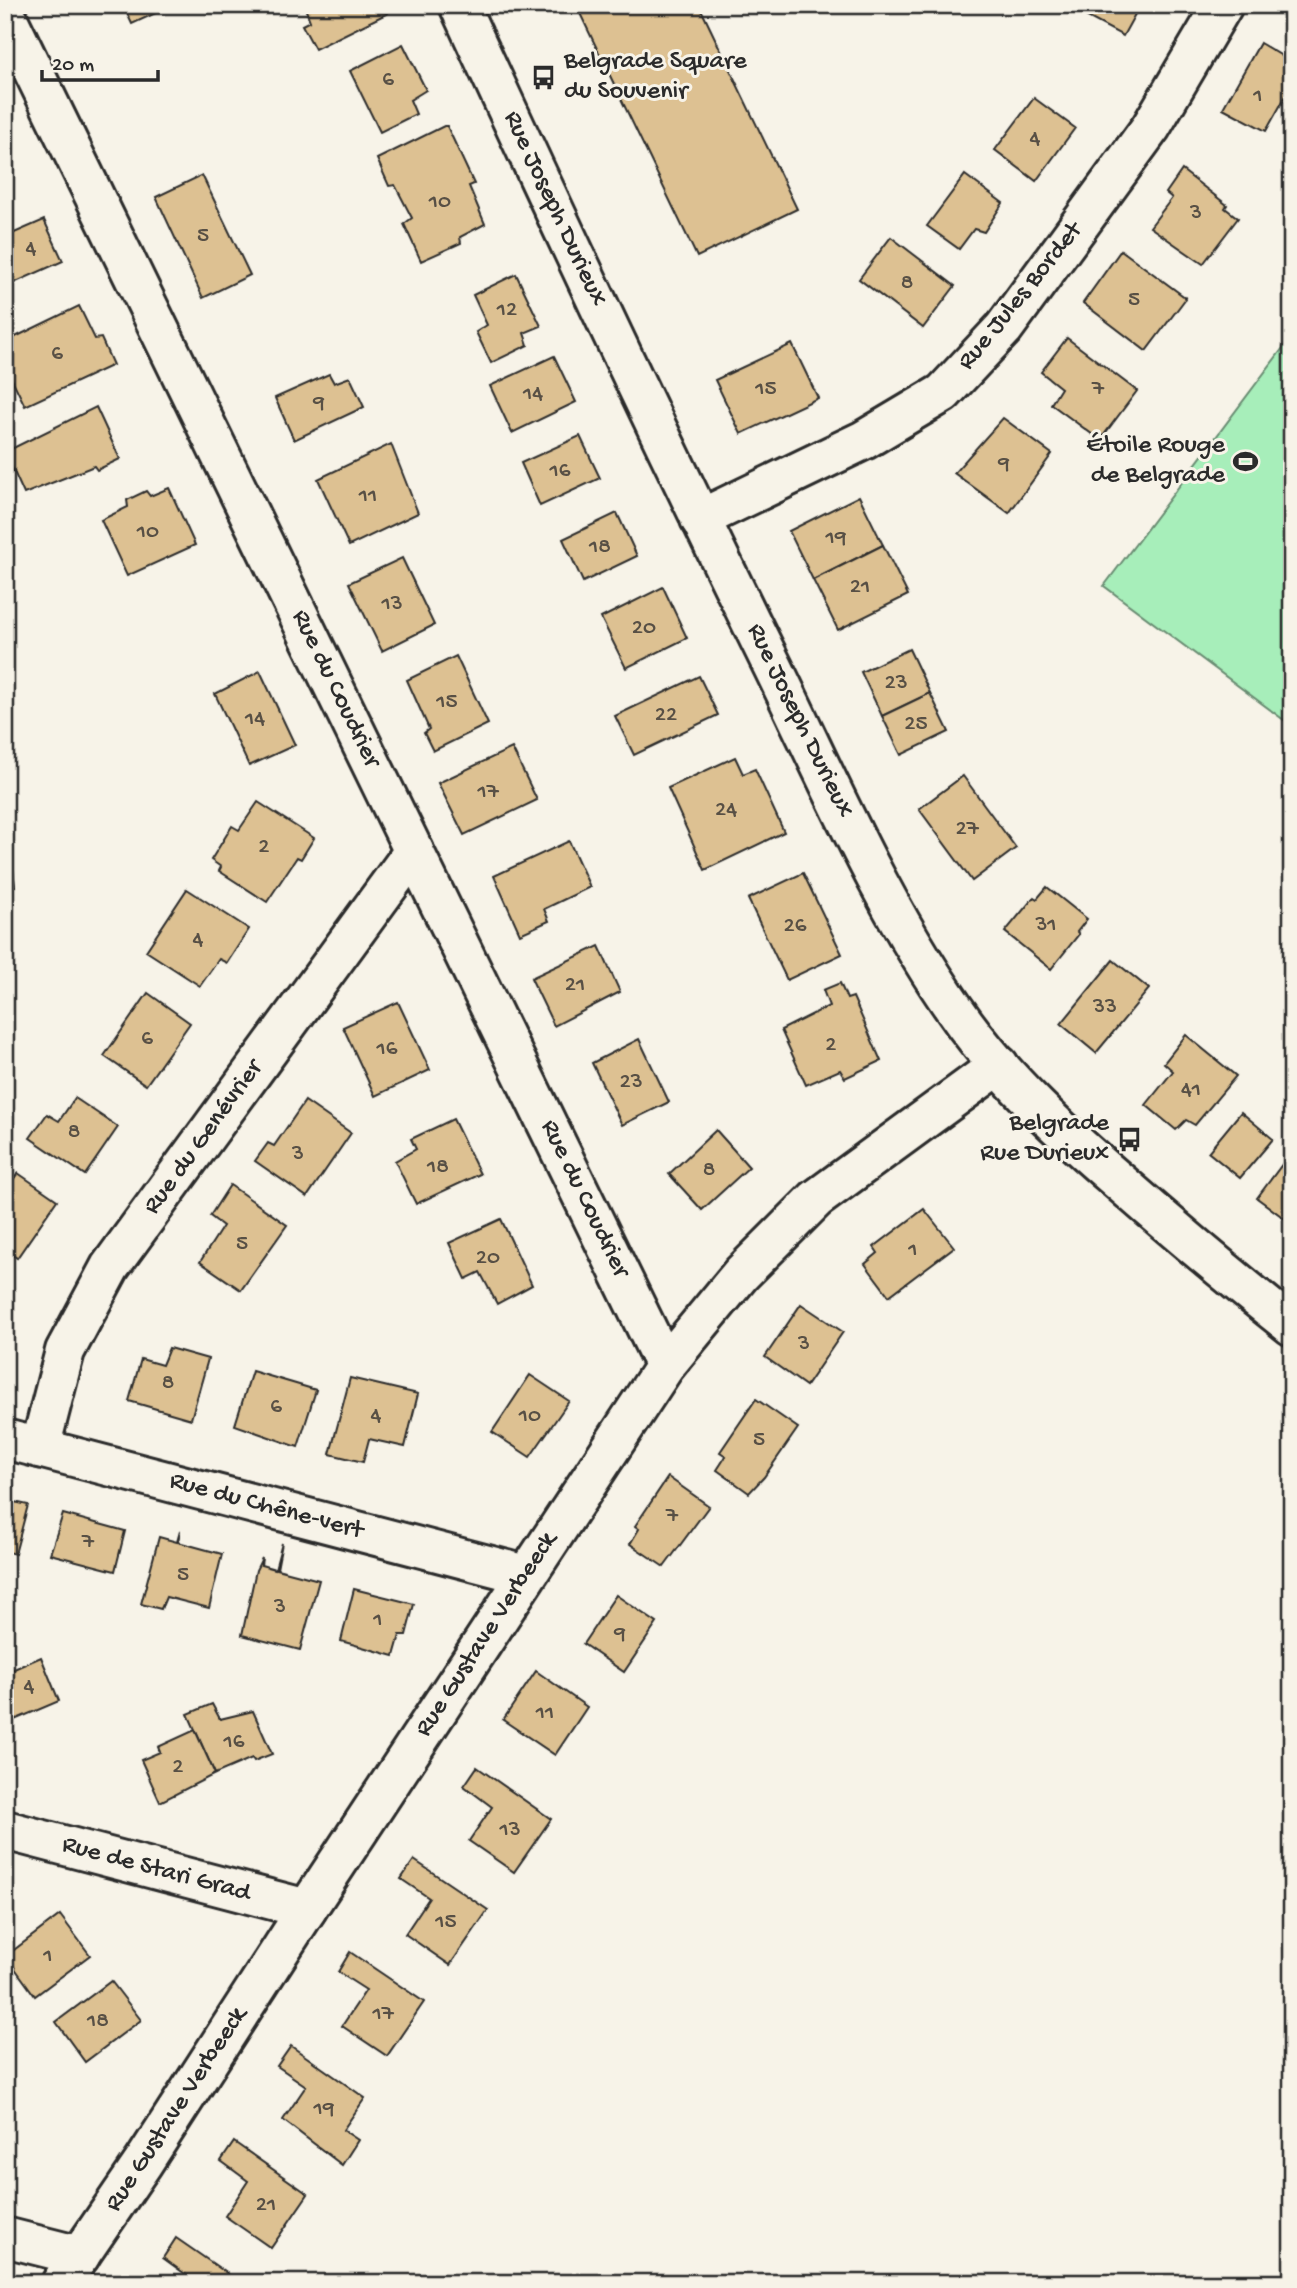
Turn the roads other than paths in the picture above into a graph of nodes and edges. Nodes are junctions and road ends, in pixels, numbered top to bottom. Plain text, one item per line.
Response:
1 (459, 5) edge
2 (1223, 5) edge
3 (5, 13) edge
4 (700, 519) junction
5 (414, 851) junction
6 (999, 1065) junction
7 (1292, 1326) edge
8 (665, 1366) junction
9 (22, 1444) edge
10 (526, 1575) junction
11 (5, 1830) edge
12 (307, 1909) junction
13 (5, 2237) edge
14 (71, 2269) edge

1 - 4 street, Rue Joseph Durieux
2 - 4 street, Rue Jules Bordet
3 - 5 street, Rue du Coudrier
4 - 6 street, Rue Joseph Durieux
5 - 8 street, Rue du Coudrier
5 - 9 street, Rue du Genévrier
6 - 7 street, Rue Joseph Durieux
6 - 8 street, Rue Gustave Verbeeck
8 - 10 street, Rue Gustave Verbeeck
9 - 10 street, Rue du Chêne-vert
10 - 12 street, Rue Gustave Verbeeck
11 - 12 street, Rue de Stari Grad
12 - 14 street, Rue Gustave Verbeeck
13 - 14 street

